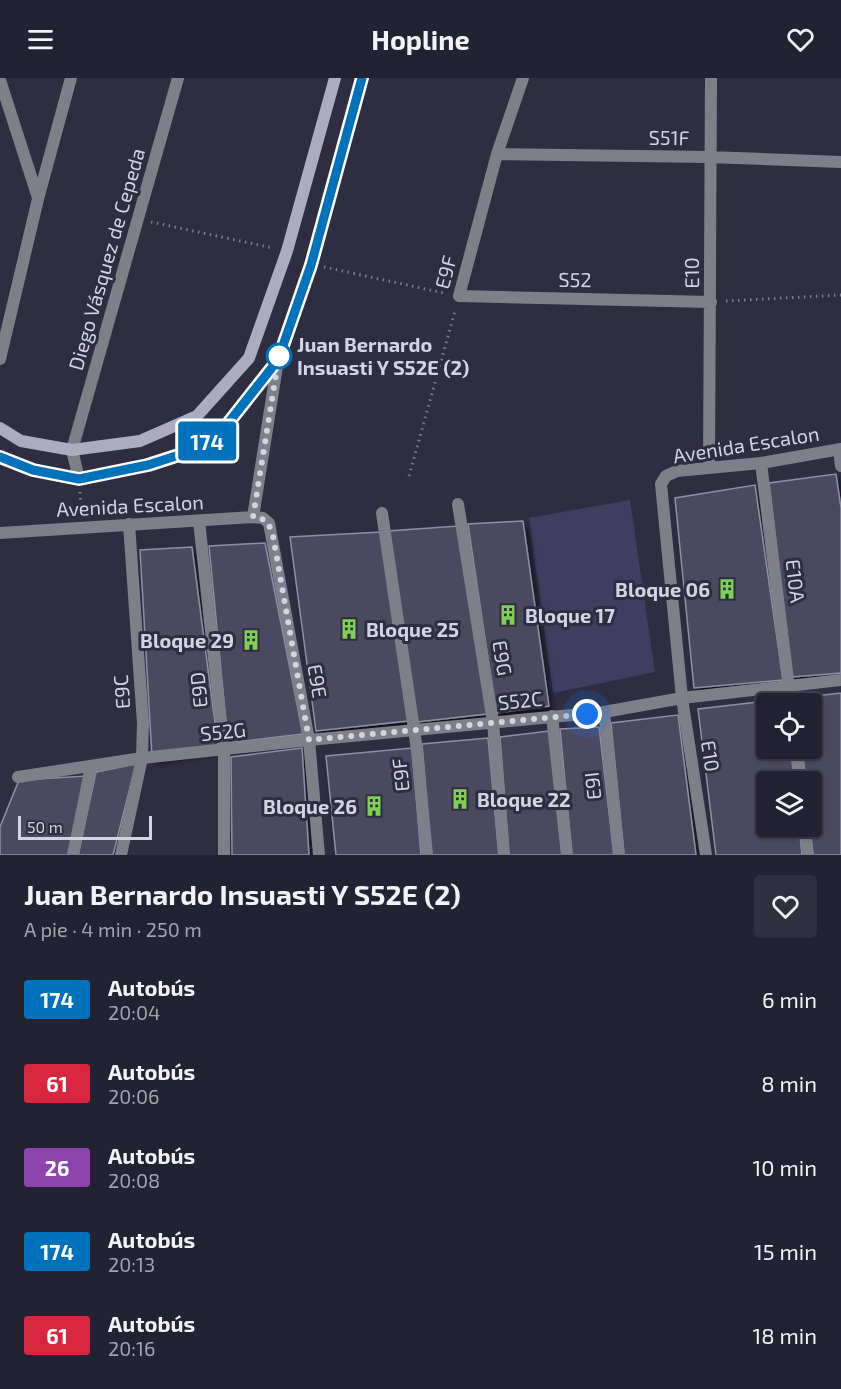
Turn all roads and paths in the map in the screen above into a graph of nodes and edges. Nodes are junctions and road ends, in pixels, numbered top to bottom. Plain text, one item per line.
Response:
1 (71, 78) edge
2 (178, 78) edge
3 (335, 78) edge
4 (362, 78) edge
5 (523, 78) edge
6 (711, 78) edge
7 (0, 80) edge
8 (497, 154) junction
9 (709, 157) junction
10 (841, 162) edge
11 (38, 199) junction
12 (138, 219) junction
13 (287, 251) junction
14 (311, 265) junction
15 (841, 295) edge
16 (459, 296) junction
17 (711, 302) junction
18 (0, 359) edge
19 (278, 360) junction
20 (0, 428) edge
21 (840, 449) edge
22 (72, 450) junction
23 (0, 457) edge
24 (761, 463) junction
25 (841, 466) edge
26 (709, 467) junction
27 (409, 476) dead end
28 (79, 479) junction
29 (661, 484) joint
30 (458, 504) dead end
31 (382, 513) dead end
32 (258, 518) junction
33 (199, 521) junction
34 (129, 524) junction
35 (82, 526) junction
36 (0, 533) edge
37 (841, 680) edge
38 (789, 687) junction
39 (790, 693) edge
40 (682, 698) junction
41 (604, 712) junction
42 (552, 716) junction
43 (493, 722) junction
44 (414, 730) junction
45 (309, 740) junction
46 (224, 751) junction
47 (142, 758) junction
48 (92, 767) junction
49 (18, 777) dead end
50 (806, 837) edge
51 (73, 855) edge
52 (121, 855) edge
53 (224, 855) edge
54 (319, 855) edge
55 (426, 855) edge
56 (504, 855) edge
57 (567, 855) edge
58 (619, 855) edge
59 (706, 855) edge
60 (808, 855) edge

1 - 11 street
2 - 12 street, Diego Vásquez de Cepeda
3 - 13 main road
4 - 14 main road
5 - 8 street, E9F
6 - 9 street, E10
7 - 11 street
8 - 9 street, S51F
8 - 16 street, E9F
9 - 10 street, S51F
9 - 17 street, E10
11 - 18 street
12 - 13 path
12 - 22 street, Diego Vásquez de Cepeda
13 - 22 main road
14 - 16 path
14 - 19 main road
15 - 17 path
16 - 17 street, S52
16 - 27 path, E9F
17 - 26 street, E10
19 - 28 main road
19 - 32 street
20 - 22 main road
21 - 24 street, Avenida Escalon
21 - 25 street
22 - 28 street
23 - 28 main road
24 - 26 street, Avenida Escalon
24 - 38 street, E10A
26 - 29 street, Avenida Escalon
28 - 35 path
29 - 40 street, E10
30 - 43 street, E9G
31 - 44 street, E9F
32 - 33 street, Avenida Escalon
32 - 45 street, E9E
33 - 34 street, Avenida Escalon
33 - 46 street, E9D
34 - 35 street, Avenida Escalon
34 - 47 street, E9C
35 - 36 street, Avenida Escalon
37 - 38 street, S52C
38 - 39 street, E10A
38 - 40 street, S52C
40 - 41 street, S52C
40 - 59 street, E10
41 - 42 street, S52C
41 - 58 street, E9I
42 - 43 street, S52C
42 - 57 street
43 - 44 street, S52C
43 - 56 street, E9G
44 - 45 street, S52C
44 - 55 street, E9F
45 - 46 street, S52G
45 - 54 street, E9E
46 - 47 street, S52G
46 - 53 street, E9D
47 - 48 street
47 - 52 street, E9C
48 - 49 street
48 - 51 street
50 - 60 street

